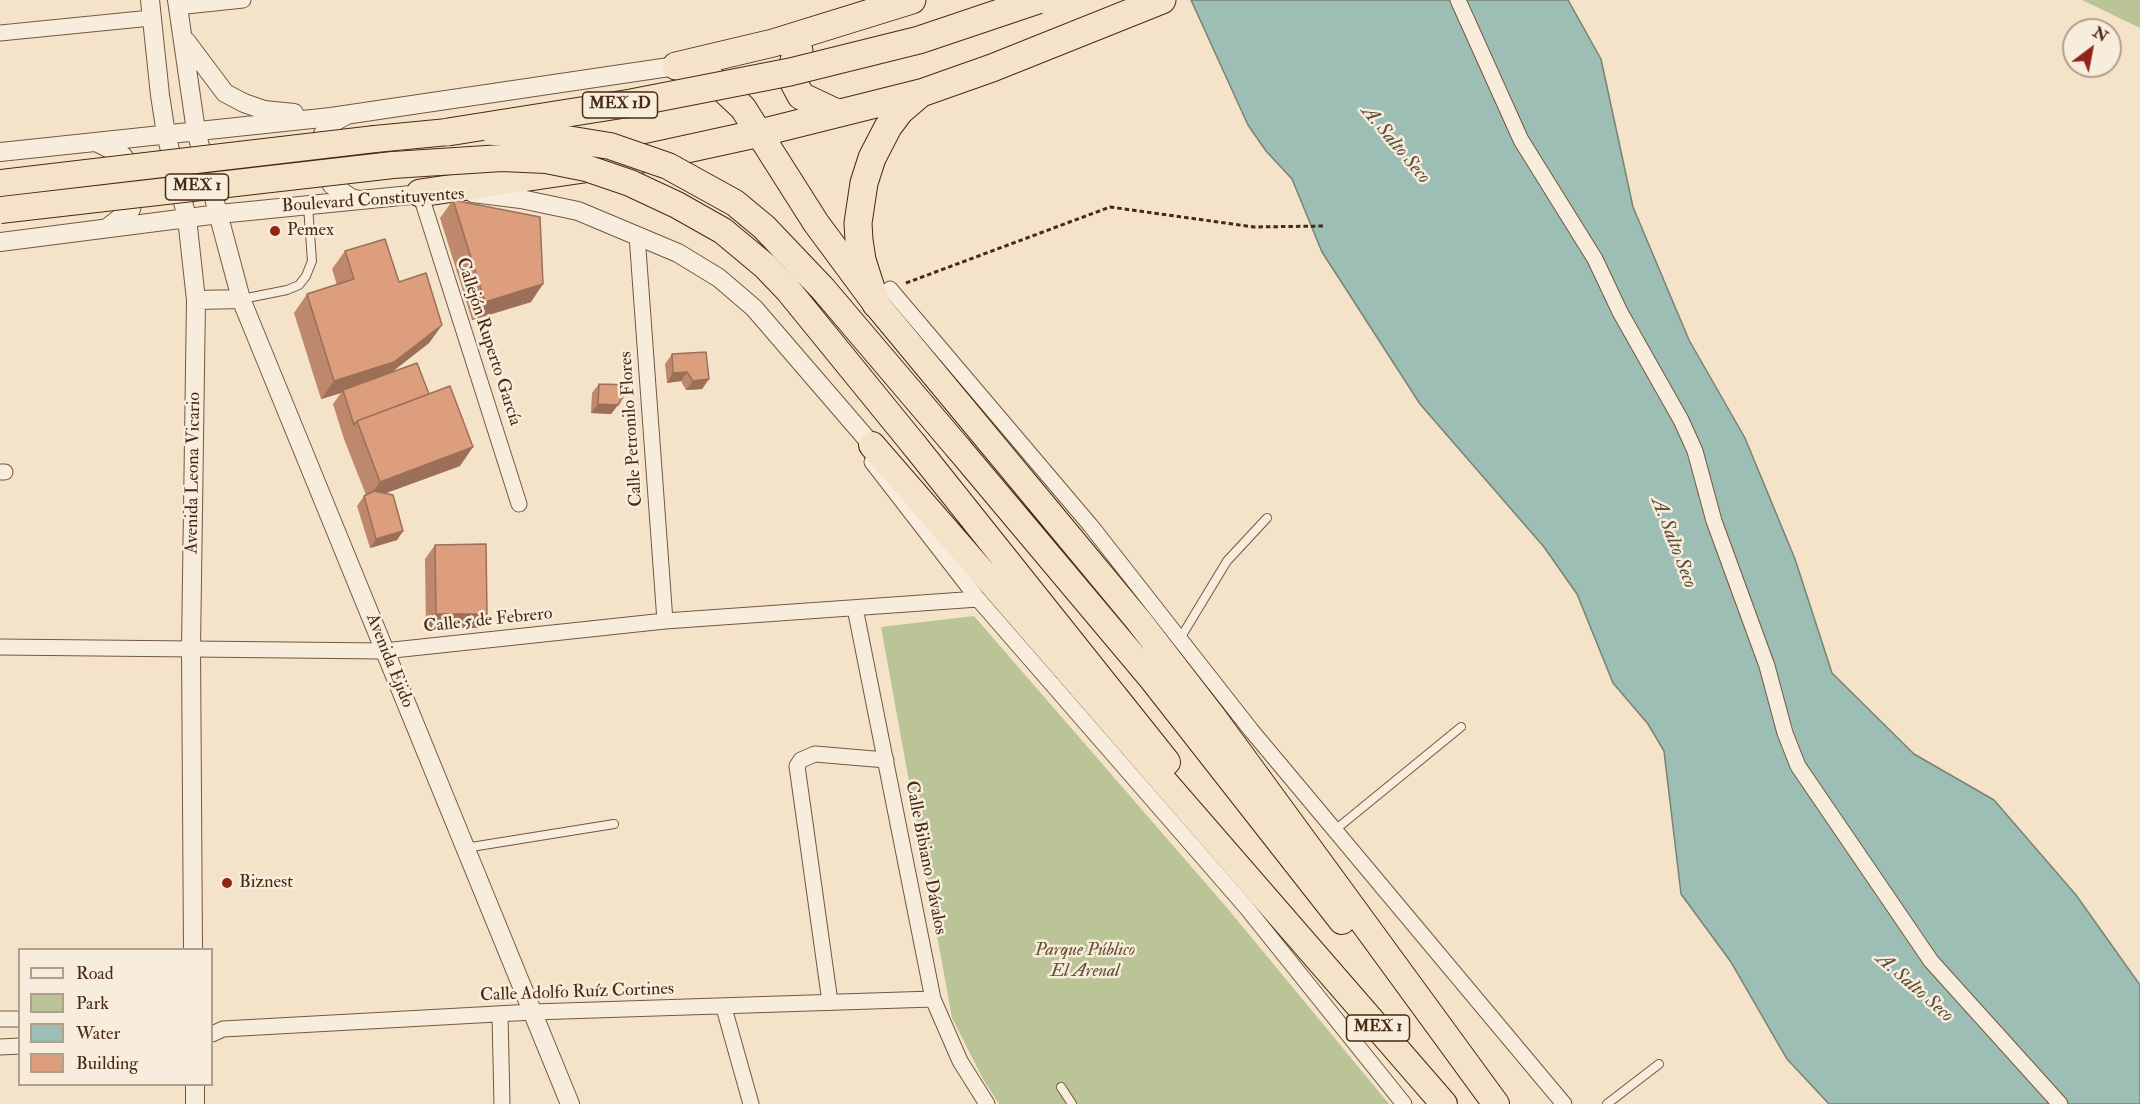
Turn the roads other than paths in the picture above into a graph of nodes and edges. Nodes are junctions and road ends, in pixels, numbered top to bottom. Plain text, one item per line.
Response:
1 (243, 0) edge
2 (912, 0) edge
3 (1038, 0) edge
4 (1162, 0) edge
5 (1458, 0) edge
6 (177, 4) edge
7 (151, 9) edge
8 (814, 31) junction
9 (0, 33) edge
10 (183, 38) junction
11 (676, 66) junction
12 (924, 92) junction
13 (837, 113) junction
14 (340, 116) junction
15 (196, 130) junction
16 (448, 132) junction
17 (760, 133) junction
18 (166, 134) junction
19 (95, 141) junction
20 (0, 152) edge
21 (0, 183) edge
22 (420, 193) junction
23 (361, 200) junction
24 (308, 205) junction
25 (0, 210) edge
26 (219, 214) junction
27 (187, 218) junction
28 (106, 229) junction
29 (637, 235) junction
30 (0, 242) edge
31 (883, 297) junction
32 (241, 299) junction
33 (196, 300) junction
34 (872, 445) junction
35 (519, 504) dead end
36 (1267, 518) dead end
37 (978, 600) junction
38 (855, 608) junction
39 (665, 621) junction
40 (1181, 637) junction
41 (0, 647) edge
42 (191, 648) junction
43 (384, 651) junction
44 (1461, 727) dead end
45 (886, 760) junction
46 (615, 824) dead end
47 (1335, 830) junction
48 (465, 848) junction
49 (193, 948) edge
50 (1313, 953) junction
51 (933, 999) junction
52 (831, 1002) junction
53 (724, 1008) junction
54 (533, 1012) junction
55 (500, 1015) junction
56 (18, 1018) edge
57 (0, 1019) edge
58 (215, 1029) edge
59 (18, 1046) edge
60 (0, 1047) edge
61 (1659, 1064) dead end
62 (195, 1086) edge
63 (1061, 1087) dead end
64 (195, 1104) edge
65 (502, 1104) edge
66 (570, 1104) edge
67 (751, 1104) edge
68 (987, 1104) edge
69 (1072, 1104) edge
70 (1404, 1104) edge
71 (1444, 1104) edge
72 (1495, 1104) edge
73 (1564, 1104) edge
74 (1607, 1104) edge
75 (2060, 1104) edge

1 - 6 street
2 - 8 highway
3 - 16 highway, MEX 1D, bridge
4 - 12 highway
5 - 75 street
6 - 10 street
7 - 9 street
7 - 18 street, Avenida Leona Vicario
8 - 11 highway
8 - 13 highway
10 - 14 street
10 - 15 street
11 - 14 street
11 - 17 highway
12 - 13 highway
12 - 31 highway
13 - 17 highway
14 - 15 street
14 - 23 street
15 - 18 street
15 - 26 street
16 - 21 highway, MEX 1, bridge
16 - 72 highway, bridge
17 - 22 highway
17 - 31 highway
18 - 19 street
18 - 27 street, Avenida Leona Vicario
19 - 20 street
19 - 28 street
22 - 23 street, Boulevard Constituyentes
22 - 29 street, Boulevard Constituyentes
22 - 35 street, Callejón Ruperto García
23 - 24 street, Boulevard Constituyentes
24 - 26 street, Boulevard Constituyentes
24 - 32 lane
25 - 50 highway, Boulevard Constituyentes / MEX 1, bridge
26 - 27 street, Boulevard Constituyentes
26 - 32 street, Avenida Ejido
27 - 28 street, Boulevard Constituyentes
27 - 33 street, Avenida Leona Vicario
28 - 30 street, Boulevard Constituyentes
29 - 34 street, Boulevard Constituyentes
29 - 39 street, Calle Petronilo Flores
31 - 40 street
31 - 72 highway
32 - 33 street
32 - 43 street, Avenida Ejido
33 - 42 street, Avenida Leona Vicario
34 - 37 street
34 - 50 highway
36 - 40 lane
37 - 38 street, Calle 5 de Febrero
37 - 70 street
38 - 39 street, Calle 5 de Febrero
38 - 45 street, Calle Bibiano Dávalos
39 - 43 street, Calle 5 de Febrero
40 - 47 street
41 - 42 street, Calle 5 de Febrero
42 - 43 street, Calle 5 de Febrero
42 - 49 street, Avenida Leona Vicario
43 - 48 street, Avenida Ejido
44 - 47 lane
45 - 51 street, Calle Bibiano Dávalos
45 - 52 street
46 - 48 lane
47 - 73 street
48 - 54 street, Avenida Ejido
50 - 71 highway, MEX 1
51 - 52 street, Calle Adolfo Ruíz Cortines
51 - 68 street, Calle Bibiano Dávalos
52 - 53 street, Calle Adolfo Ruíz Cortines
53 - 54 street, Calle Adolfo Ruíz Cortines
53 - 67 street
54 - 55 street, Calle Adolfo Ruíz Cortines
54 - 66 street, Avenida Ejido
55 - 58 street, Calle Adolfo Ruíz Cortines
55 - 65 street
56 - 57 street
59 - 60 street
61 - 74 lane
62 - 64 street
63 - 69 lane

